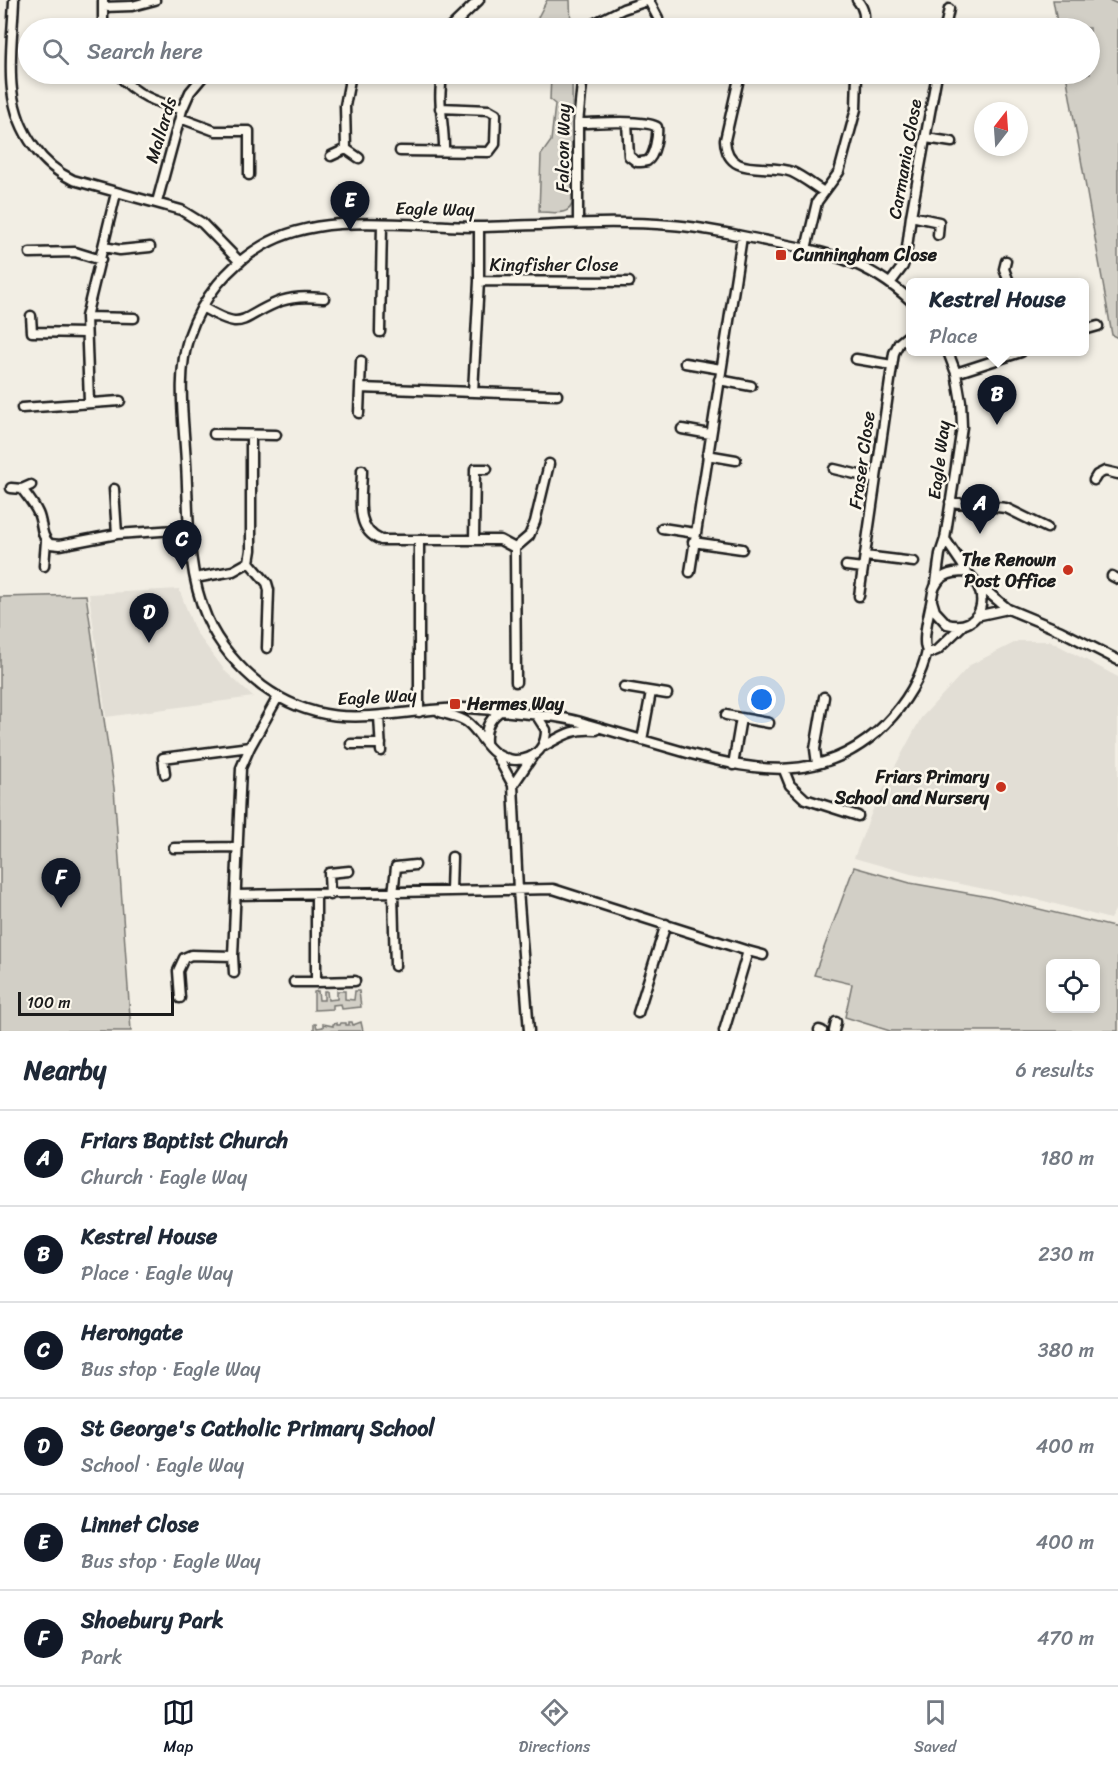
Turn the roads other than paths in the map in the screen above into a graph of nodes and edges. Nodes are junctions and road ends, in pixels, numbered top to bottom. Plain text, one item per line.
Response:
1 (14, 0) edge
2 (154, 0) edge
3 (479, 0) edge
4 (619, 0) edge
5 (649, 0) edge
6 (857, 0) edge
7 (103, 3) edge
8 (623, 9) junction
9 (949, 9) dead end
10 (460, 18) edge
11 (605, 18) edge
12 (658, 18) dead end
13 (865, 18) edge
14 (947, 18) edge
15 (128, 84) edge
16 (197, 84) edge
17 (349, 84) edge
18 (442, 84) edge
19 (582, 84) edge
20 (738, 84) edge
21 (857, 84) edge
22 (935, 84) edge
23 (440, 108) junction
24 (181, 114) junction
25 (578, 123) junction
26 (627, 123) junction
27 (926, 138) junction
28 (952, 142) dead end
29 (346, 149) junction
30 (400, 151) dead end
31 (444, 151) junction
32 (331, 156) dead end
33 (359, 158) dead end
34 (249, 175) dead end
35 (824, 192) junction
36 (116, 193) junction
37 (157, 202) junction
38 (911, 216) junction
39 (578, 223) junction
40 (382, 225) junction
41 (479, 227) junction
42 (938, 235) dead end
43 (742, 237) junction
44 (150, 247) dead end
45 (104, 248) junction
46 (806, 249) junction
47 (30, 254) dead end
48 (101, 260) junction
49 (1006, 261) dead end
50 (240, 262) junction
51 (1008, 278) edge
52 (479, 281) junction
53 (629, 282) dead end
54 (891, 282) junction
55 (906, 296) edge
56 (324, 298) dead end
57 (202, 307) junction
58 (31, 315) dead end
59 (86, 317) junction
60 (135, 318) dead end
61 (1098, 326) dead end
62 (1089, 329) edge
63 (380, 332) dead end
64 (85, 333) junction
65 (906, 337) edge
66 (950, 356) edge
67 (1006, 356) edge
68 (855, 359) dead end
69 (361, 361) dead end
70 (685, 363) dead end
71 (892, 365) junction
72 (721, 369) junction
73 (956, 373) junction
74 (719, 380) junction
75 (751, 386) dead end
76 (360, 388) junction
77 (473, 392) junction
78 (557, 395) dead end
79 (120, 401) dead end
80 (89, 402) junction
81 (22, 408) dead end
82 (359, 413) dead end
83 (682, 429) dead end
84 (214, 434) dead end
85 (710, 434) junction
86 (251, 435) junction
87 (276, 435) dead end
88 (707, 455) junction
89 (736, 460) dead end
90 (549, 464) dead end
91 (487, 469) dead end
92 (362, 470) dead end
93 (834, 470) dead end
94 (1118, 474) edge
95 (876, 479) junction
96 (1094, 480) dead end
97 (31, 485) dead end
98 (11, 488) dead end
99 (21, 489) junction
100 (114, 489) dead end
101 (950, 502) junction
102 (662, 528) dead end
103 (1047, 528) dead end
104 (190, 529) junction
105 (117, 534) junction
106 (694, 538) junction
107 (945, 539) junction
108 (474, 540) junction
109 (46, 541) junction
110 (419, 541) junction
111 (515, 548) junction
112 (742, 549) dead end
113 (865, 556) junction
114 (249, 562) junction
115 (914, 562) dead end
116 (44, 566) dead end
117 (846, 566) dead end
118 (863, 568) junction
119 (690, 572) dead end
120 (966, 572) junction
121 (195, 578) junction
122 (935, 584) junction
123 (980, 589) junction
124 (859, 596) dead end
125 (932, 601) junction
126 (1008, 609) junction
127 (976, 616) junction
128 (963, 625) junction
129 (267, 648) dead end
130 (927, 654) junction
131 (1118, 660) edge
132 (516, 682) dead end
133 (624, 687) dead end
134 (651, 692) junction
135 (666, 694) dead end
136 (278, 697) junction
137 (824, 697) dead end
138 (437, 711) junction
139 (419, 712) junction
140 (500, 712) junction
141 (726, 715) dead end
142 (379, 716) junction
143 (537, 716) junction
144 (741, 718) junction
145 (769, 723) dead end
146 (609, 731) junction
147 (642, 740) junction
148 (486, 742) junction
149 (351, 744) dead end
150 (544, 746) junction
151 (250, 747) junction
152 (496, 754) junction
153 (532, 757) junction
154 (817, 764) junction
155 (733, 765) junction
156 (784, 770) junction
157 (165, 774) dead end
158 (513, 784) junction
159 (858, 816) dead end
160 (238, 847) junction
161 (174, 848) dead end
162 (452, 857) dead end
163 (415, 865) dead end
164 (348, 871) dead end
165 (518, 890) junction
166 (451, 891) junction
167 (330, 894) junction
168 (393, 894) junction
169 (236, 895) junction
170 (316, 895) junction
171 (666, 924) junction
172 (748, 951) junction
173 (763, 955) dead end
174 (233, 956) junction
175 (394, 966) dead end
176 (234, 973) dead end
177 (355, 981) dead end
178 (294, 982) dead end
179 (316, 982) junction
180 (180, 998) dead end
181 (638, 1013) dead end
182 (529, 1031) edge
183 (723, 1031) edge

1 - 36 street
2 - 7 street
3 - 10 street
4 - 8 street
5 - 8 street
5 - 12 street
6 - 13 street
8 - 11 street
9 - 14 street
15 - 24 street
16 - 24 street, Mallards
17 - 29 street
18 - 23 street
19 - 25 street, Falcon Way
20 - 35 street
21 - 35 street
22 - 27 street, Carmania Close
23 - 31 street
23 - 31 street
24 - 34 street
24 - 37 street, Mallards
25 - 26 street
25 - 39 street, Falcon Way
26 - 26 street
27 - 28 street
27 - 38 street, Carmania Close
29 - 32 street
29 - 33 street
30 - 31 street
35 - 46 street
36 - 37 street
36 - 45 street
37 - 50 street
38 - 42 street
38 - 54 street, Carmania Close
39 - 41 street, Eagle Way
39 - 43 street, Eagle Way
40 - 41 street, Eagle Way
40 - 50 street, Eagle Way
40 - 63 street
41 - 52 street, Kingfisher Close
43 - 46 street, Eagle Way
43 - 72 street
44 - 45 street
45 - 48 street
46 - 54 street, Eagle Way
47 - 48 street
48 - 59 street
49 - 51 street
50 - 57 street, Eagle Way
52 - 53 street, Kingfisher Close
52 - 77 street, Kingfisher Close
54 - 55 street, Eagle Way
56 - 57 street
57 - 104 street, Eagle Way
58 - 64 street
59 - 60 street
59 - 64 street
61 - 62 street
64 - 80 street
65 - 71 street, Fraser Close
66 - 73 street, Eagle Way
67 - 73 street
68 - 71 street
69 - 76 street
70 - 72 street
71 - 95 street, Fraser Close
72 - 74 street
73 - 101 street, Eagle Way
74 - 75 street
74 - 85 street
76 - 77 street
76 - 82 street
77 - 78 street
79 - 80 street
80 - 81 street
83 - 85 street
84 - 86 street
85 - 88 street
86 - 87 street
86 - 114 street
88 - 89 street
88 - 106 street
90 - 111 street
91 - 108 street
92 - 110 street
93 - 95 street
94 - 96 street
95 - 113 street, Fraser Close
97 - 99 street
98 - 99 street
99 - 109 street
100 - 105 street
101 - 103 street
101 - 107 street, Eagle Way
102 - 106 street
104 - 105 street
104 - 121 street, Eagle Way
105 - 109 street
106 - 112 street
106 - 119 street
107 - 120 street
107 - 122 street, Eagle Way
108 - 110 street
108 - 111 street
109 - 116 street
110 - 139 street
111 - 132 street
113 - 115 street
113 - 118 street, Fraser Close
114 - 121 street
114 - 129 street
117 - 118 street
118 - 124 street, Fraser Close
120 - 122 street
120 - 123 street
121 - 136 street, Eagle Way
122 - 125 street
123 - 126 street
123 - 127 street
125 - 128 street
125 - 130 street
126 - 127 street
126 - 131 street
127 - 128 street
128 - 130 street
130 - 154 street
133 - 134 street
134 - 135 street
134 - 147 street
136 - 142 street, Eagle Way
136 - 151 street
137 - 154 street
138 - 139 street, Eagle Way
138 - 140 street, Eagle Way
138 - 148 street, Eagle Way
139 - 142 street, Eagle Way
140 - 143 street
140 - 148 street
141 - 144 street
142 - 149 street
143 - 146 street
143 - 150 street
144 - 145 street
144 - 155 street
146 - 147 street
146 - 150 street
147 - 155 street
148 - 152 street
150 - 153 street
151 - 157 street
151 - 160 street
152 - 153 street
152 - 158 street
153 - 158 street
154 - 156 street
155 - 156 street
156 - 159 street
158 - 165 street
160 - 161 street
160 - 169 street
162 - 166 street
163 - 168 street
164 - 167 street
165 - 166 street
165 - 171 street
165 - 182 street
166 - 168 street
167 - 168 street
167 - 170 street
168 - 175 street
169 - 170 street
169 - 174 street
170 - 179 street
171 - 172 street
171 - 181 street
172 - 173 street
172 - 183 street
174 - 176 street
174 - 180 street
177 - 179 street
178 - 179 street

